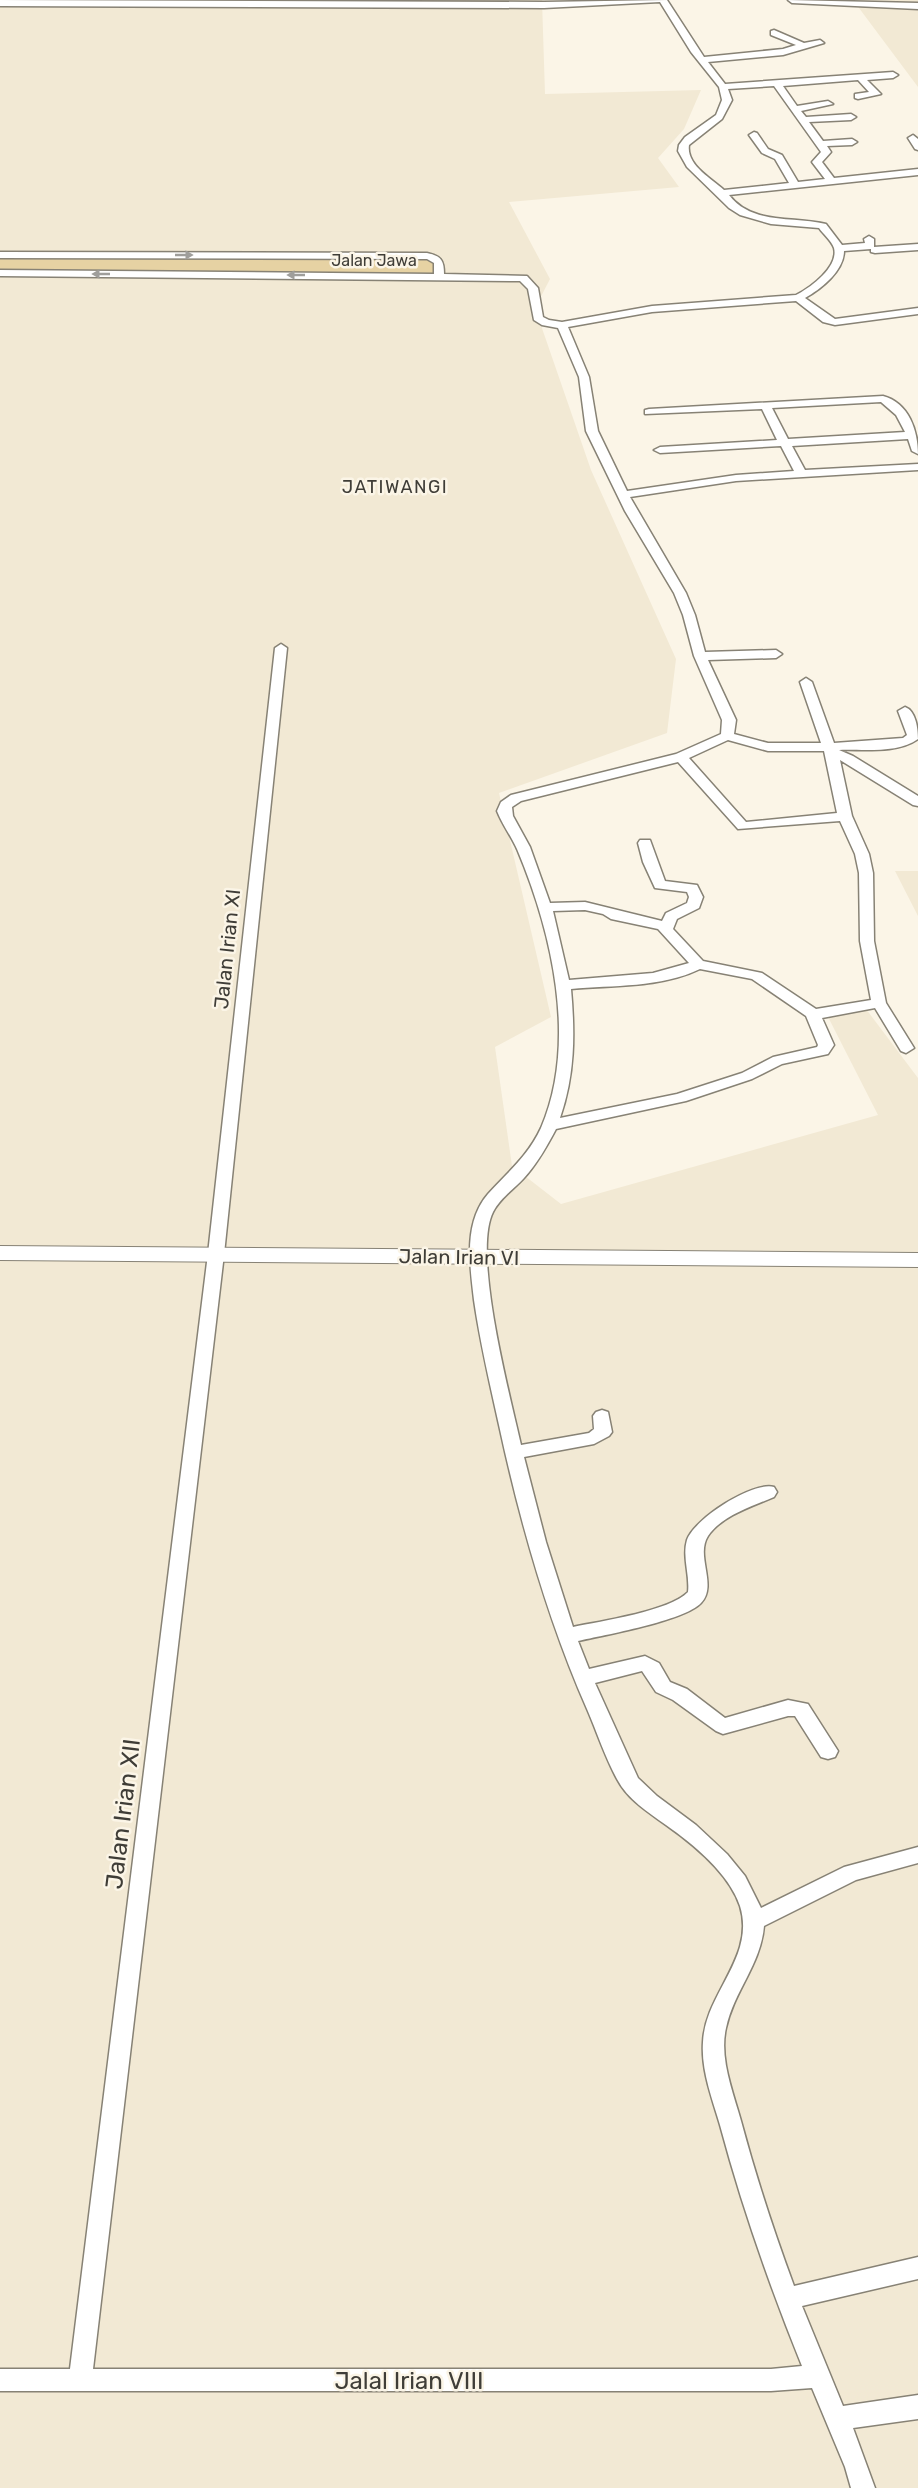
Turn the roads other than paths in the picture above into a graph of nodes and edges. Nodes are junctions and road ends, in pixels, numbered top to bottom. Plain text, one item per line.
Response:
1 (662, 0) edge
2 (792, 0) edge
3 (0, 3) edge
4 (918, 6) edge
5 (774, 33) dead end
6 (820, 43) dead end
7 (800, 44) junction
8 (701, 60) junction
9 (893, 75) dead end
10 (861, 78) junction
11 (777, 84) junction
12 (723, 87) junction
13 (858, 96) dead end
14 (828, 104) dead end
15 (795, 109) junction
16 (851, 117) dead end
17 (803, 120) junction
18 (754, 135) dead end
19 (852, 142) dead end
20 (820, 144) junction
21 (918, 172) edge
22 (831, 182) junction
23 (796, 186) junction
24 (723, 194) junction
25 (839, 248) junction
26 (918, 248) edge
27 (0, 255) edge
28 (0, 273) edge
29 (439, 276) junction
30 (798, 298) junction
31 (918, 311) edge
32 (561, 325) junction
33 (765, 405) junction
34 (649, 412) dead end
35 (912, 435) junction
36 (784, 442) junction
37 (660, 450) dead end
38 (918, 451) edge
39 (918, 467) edge
40 (801, 474) junction
41 (623, 495) junction
42 (281, 648) dead end
43 (776, 654) dead end
44 (700, 656) junction
45 (806, 682) dead end
46 (905, 711) dead end
47 (728, 736) junction
48 (830, 750) junction
49 (681, 757) junction
50 (918, 802) edge
51 (845, 816) junction
52 (645, 843) dead end
53 (544, 907) junction
54 (666, 929) junction
55 (698, 964) junction
56 (561, 985) junction
57 (879, 1003) junction
58 (813, 1014) junction
59 (906, 1048) dead end
60 (550, 1125) junction
61 (0, 1253) edge
62 (216, 1254) junction
63 (479, 1258) junction
64 (918, 1260) edge
65 (602, 1416) dead end
66 (513, 1453) junction
67 (768, 1492) dead end
68 (567, 1636) junction
69 (585, 1678) junction
70 (828, 1751) dead end
71 (918, 1855) edge
72 (755, 1921) junction
73 (918, 2268) edge
74 (789, 2298) junction
75 (818, 2376) junction
76 (0, 2380) edge
77 (80, 2380) junction
78 (918, 2407) edge
79 (836, 2419) junction
80 (863, 2488) edge

1 - 3 street
1 - 8 street
2 - 4 street
5 - 7 street
6 - 7 street
7 - 8 street
8 - 12 street
9 - 10 street
10 - 11 street
10 - 13 street
11 - 12 street
11 - 15 street
12 - 24 street
14 - 15 street
15 - 17 street
16 - 17 street
17 - 20 street
18 - 23 street
19 - 20 street
20 - 22 street
21 - 22 street
22 - 23 street
23 - 24 street
24 - 25 street
25 - 26 street
25 - 30 street
27 -> 29 street, Jalan Jawa
29 -> 28 street, Jalan Jawa
29 - 32 street
30 - 31 street
30 - 32 street
32 - 41 street
33 - 34 street
33 - 35 street
33 - 36 street
35 - 36 street
35 - 38 street
36 - 37 street
36 - 40 street
39 - 40 street
40 - 41 street
41 - 44 street
42 - 62 street, Jalan Irian XI
43 - 44 street
44 - 47 street
45 - 48 street
46 - 48 street
47 - 48 street
47 - 49 street
48 - 50 street
48 - 51 street
49 - 51 street
49 - 53 street
51 - 57 street
52 - 54 street
53 - 54 street
53 - 56 street
54 - 55 street
55 - 56 street
55 - 58 street
56 - 60 street
57 - 58 street
57 - 59 street
58 - 60 street
60 - 63 street
61 - 62 street, Jalan Irian VI
62 - 63 street, Jalan Irian VI
62 - 77 street, Jalan Irian XII
63 - 64 street, Jalan Irian VI
63 - 66 street
65 - 66 street
66 - 68 street
67 - 68 street
68 - 69 street
69 - 70 street
69 - 72 street
71 - 72 street
72 - 74 street
73 - 74 street
74 - 75 street
75 - 77 street, Jalal Irian VIII
75 - 79 street
76 - 77 street, Jalal Irian VIII
78 - 79 street
79 - 80 street

